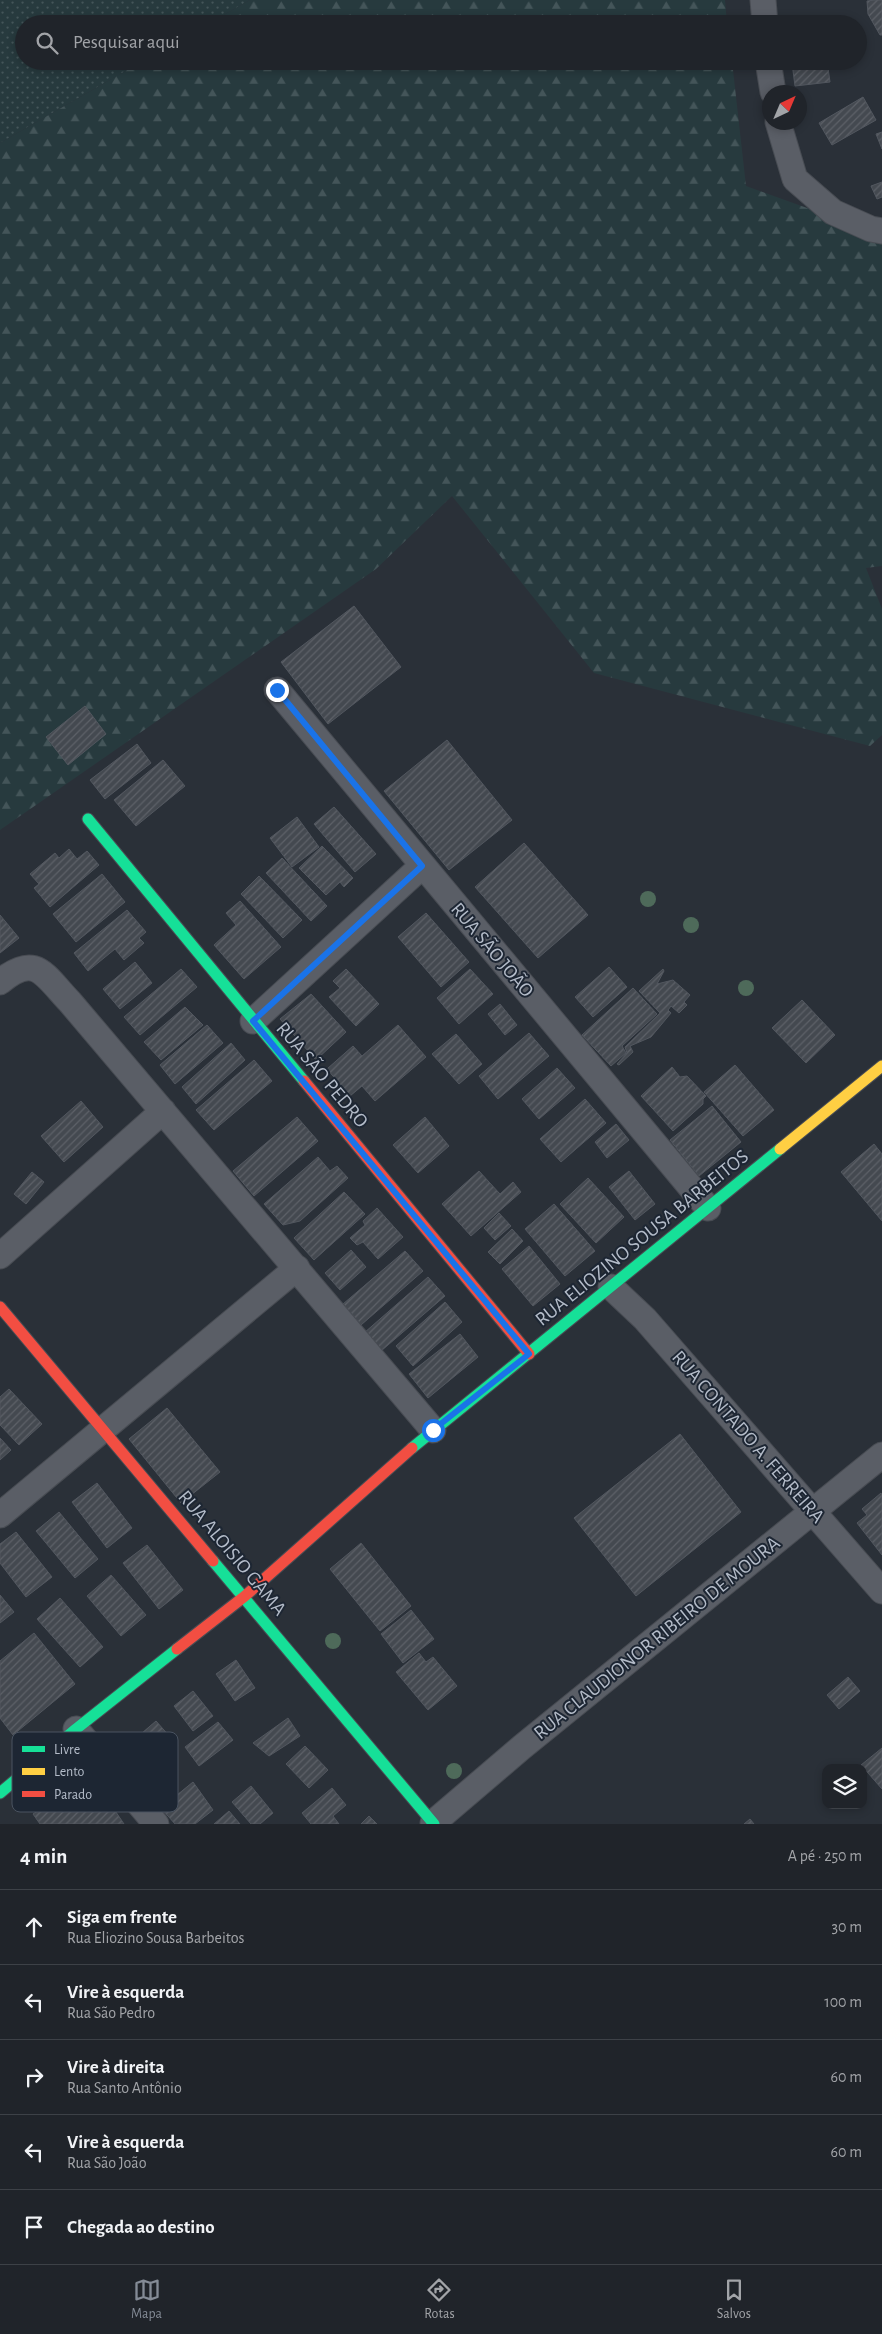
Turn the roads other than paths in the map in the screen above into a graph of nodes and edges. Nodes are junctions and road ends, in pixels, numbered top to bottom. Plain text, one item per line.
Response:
1 (763, 0) edge
2 (764, 15) edge
3 (769, 70) edge
4 (772, 85) edge
5 (780, 130) edge
6 (882, 230) edge
7 (277, 690) dead end
8 (88, 819) dead end
9 (422, 866) junction
10 (0, 982) edge
11 (253, 1021) junction
12 (882, 1066) edge
13 (163, 1111) junction
14 (708, 1208) junction
15 (0, 1256) edge
16 (297, 1268) junction
17 (611, 1287) junction
18 (0, 1307) edge
19 (529, 1354) junction
20 (103, 1429) junction
21 (433, 1430) junction
22 (882, 1455) edge
23 (813, 1511) junction
24 (0, 1515) edge
25 (882, 1591) edge
26 (245, 1596) junction
27 (76, 1729) junction
28 (72, 1732) edge
29 (79, 1732) edge
30 (12, 1783) edge
31 (0, 1793) edge
32 (146, 1812) edge
33 (434, 1823) edge
34 (156, 1824) edge

1 - 2 street
3 - 4 street
5 - 6 street
7 - 9 street, RUA SÃO JOÃO
8 - 11 street, RUA SÃO PEDRO
9 - 11 street
9 - 14 street, RUA SÃO JOÃO
10 - 13 street
11 - 19 street, RUA SÃO PEDRO
12 - 14 street, RUA ELIOZINO SOUSA BARBEITOS
13 - 15 street
13 - 16 street
14 - 17 street, RUA ELIOZINO SOUSA BARBEITOS
16 - 20 street
16 - 21 street
17 - 19 street, RUA ELIOZINO SOUSA BARBEITOS
17 - 23 street, RUA CONTADO A. FERREIRA
18 - 20 street, RUA ALOISIO GAMA
19 - 21 street, RUA ELIOZINO SOUSA BARBEITOS
20 - 24 street
20 - 26 street, RUA ALOISIO GAMA
21 - 26 street, RUA ELIOZINO SOUSA BARBEITOS
22 - 23 street, RUA CLAUDIONOR RIBEIRO DE MOURA
23 - 25 street, RUA CONTADO A. FERREIRA
23 - 33 street, RUA CLAUDIONOR RIBEIRO DE MOURA
26 - 27 street, RUA ELIOZINO SOUSA BARBEITOS
26 - 33 street, RUA ALOISIO GAMA
27 - 28 street, RUA ELIOZINO SOUSA BARBEITOS
27 - 29 street
30 - 31 street, RUA ELIOZINO SOUSA BARBEITOS
32 - 34 street

